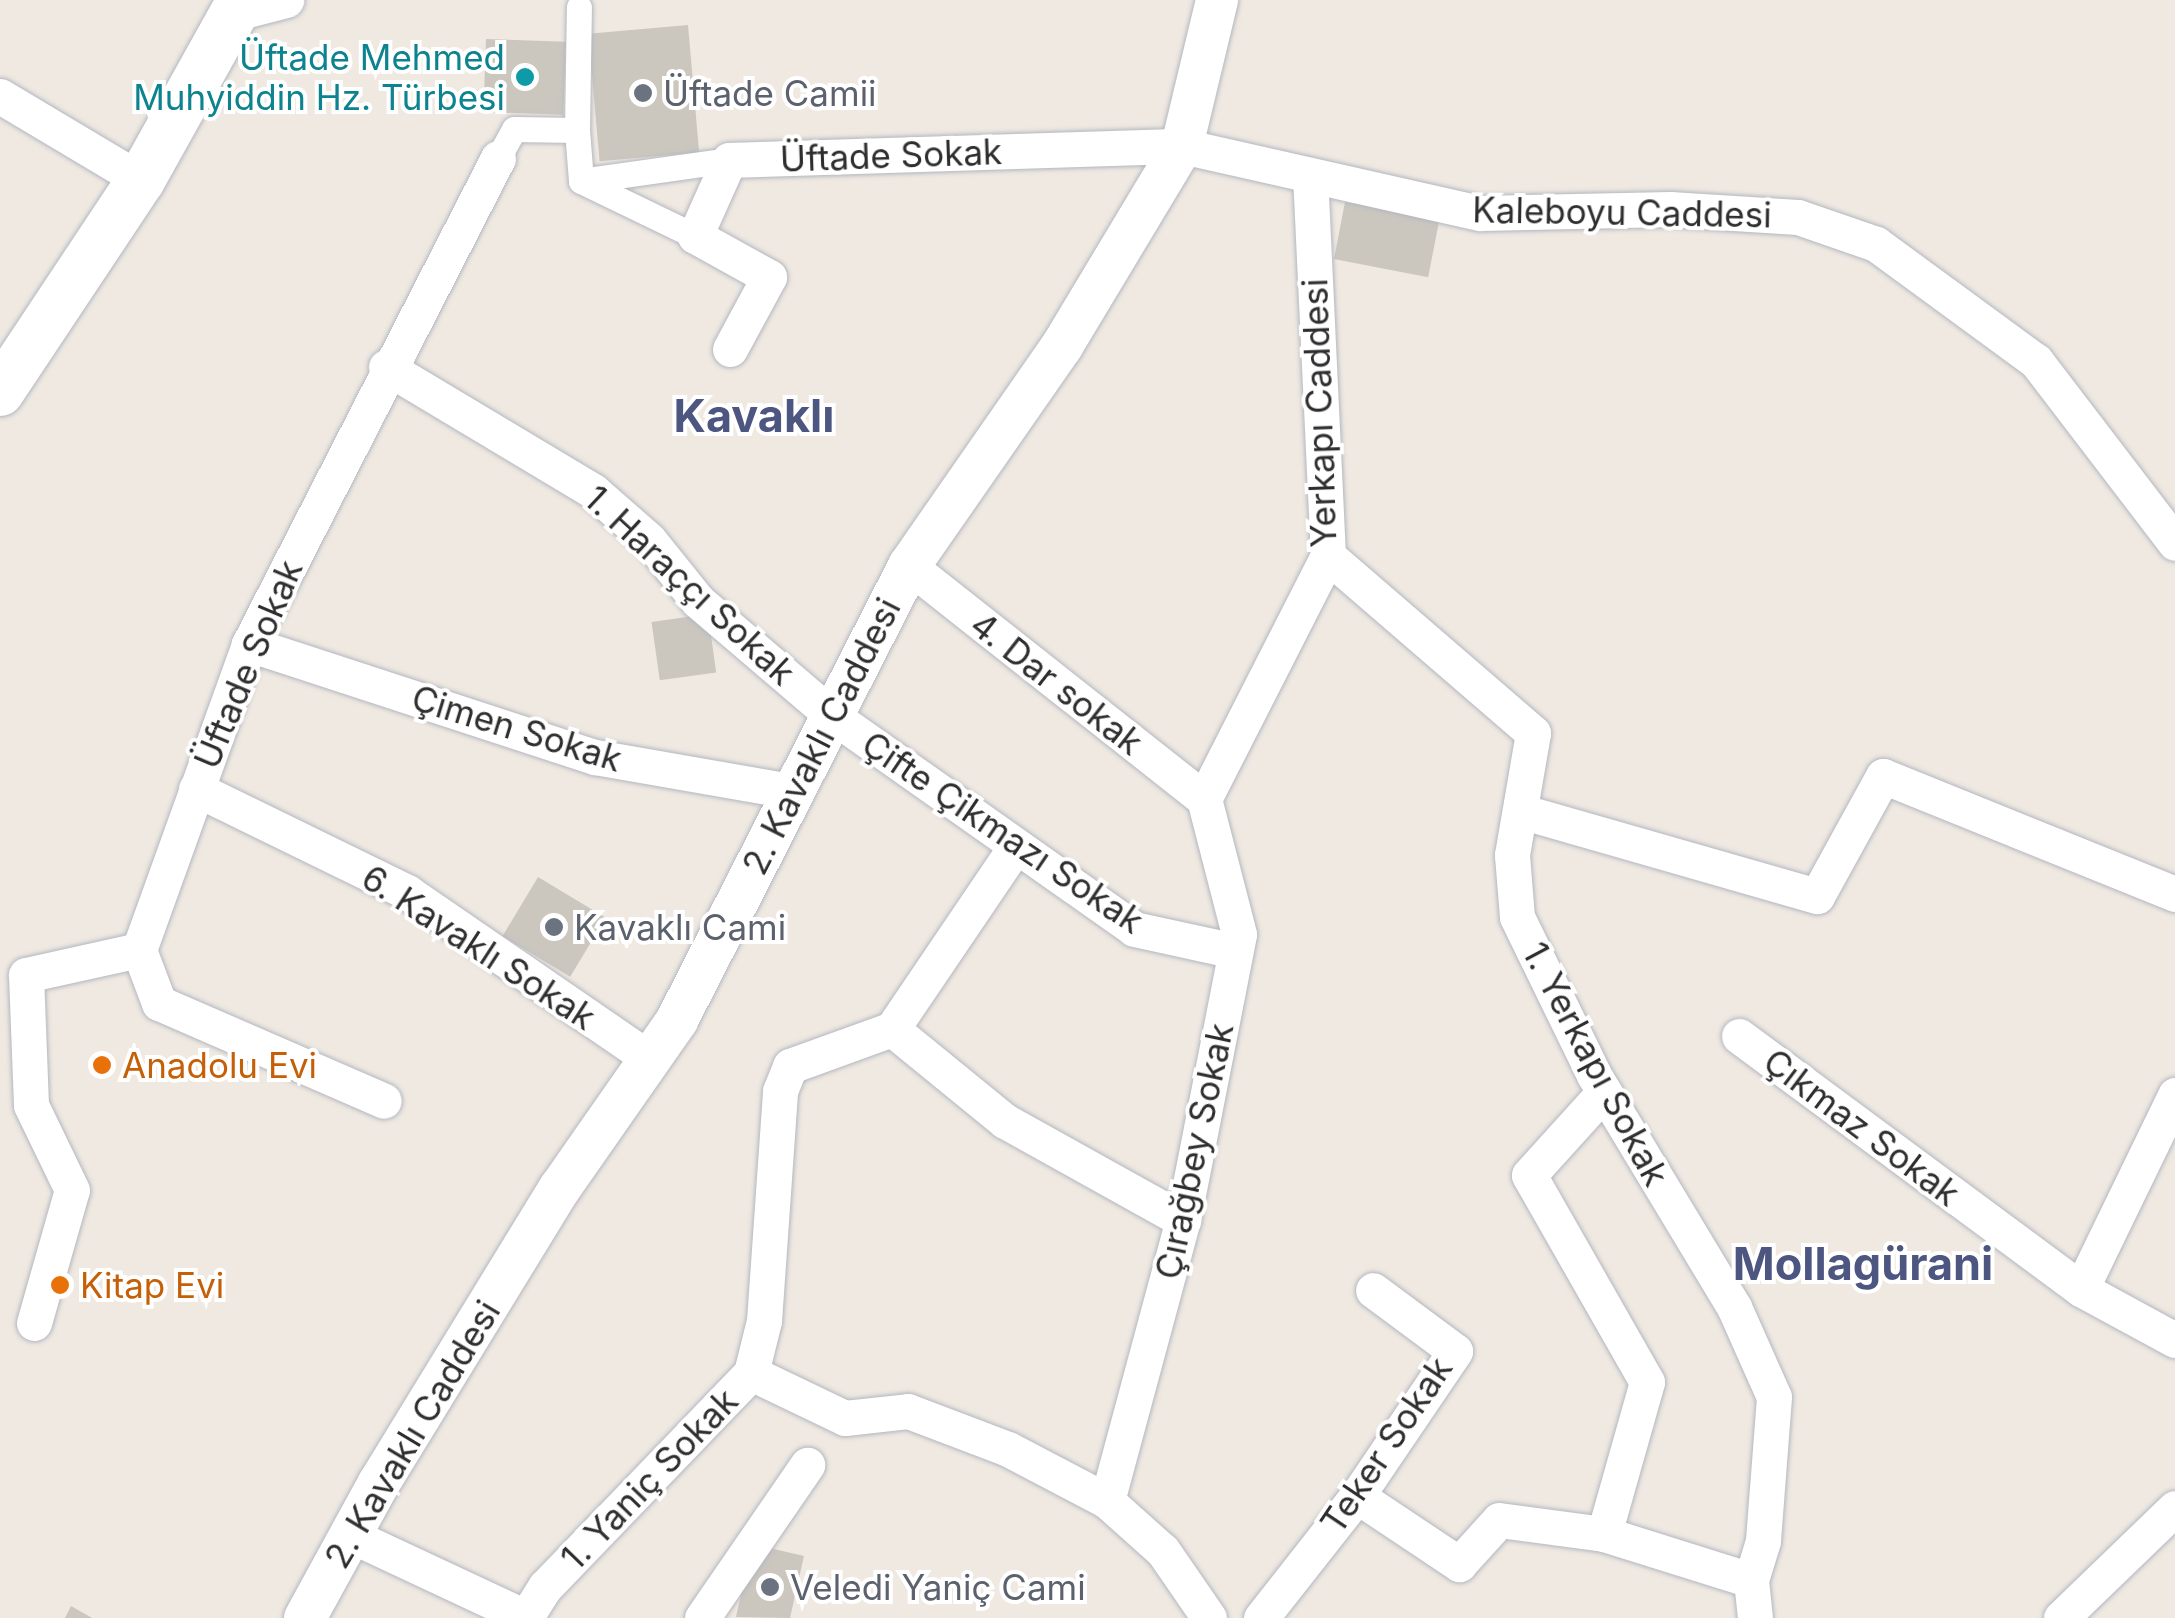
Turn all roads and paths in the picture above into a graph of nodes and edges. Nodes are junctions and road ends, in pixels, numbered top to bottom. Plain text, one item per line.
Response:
1 (286, 0) edge
2 (1217, 0) edge
3 (238, 6) edge
4 (578, 6) dead end
5 (0, 96) edge
6 (576, 130) junction
7 (1182, 146) junction
8 (498, 158) joint
9 (729, 160) junction
10 (1310, 179) junction
11 (141, 180) junction
12 (581, 180) junction
13 (695, 236) junction
14 (730, 348) dead end
15 (386, 368) junction
16 (0, 392) edge
17 (2175, 543) edge
18 (1328, 556) junction
19 (909, 566) junction
20 (249, 644) junction
21 (834, 717) junction
22 (196, 789) junction
23 (790, 791) junction
24 (1204, 799) junction
25 (1520, 811) junction
26 (1016, 846) junction
27 (2175, 894) edge
28 (139, 950) junction
29 (1235, 951) junction
30 (892, 1029) junction
31 (1739, 1036) dead end
32 (652, 1060) junction
33 (1604, 1092) junction
34 (2175, 1095) edge
35 (384, 1101) dead end
36 (1183, 1220) junction
37 (1373, 1290) dead end
38 (2081, 1290) junction
39 (34, 1322) dead end
40 (2175, 1340) edge
41 (751, 1373) junction
42 (807, 1465) dead end
43 (1357, 1496) junction
44 (1107, 1500) junction
45 (2175, 1508) edge
46 (1604, 1534) junction
47 (350, 1535) junction
48 (1752, 1580) junction
49 (305, 1618) edge
50 (526, 1618) edge
51 (702, 1618) edge
52 (1209, 1618) edge
53 (1261, 1618) edge
54 (1755, 1618) edge
55 (2061, 1618) edge

1 - 3 street
2 - 7 street, 2. Kavaklı Caddesi
3 - 11 main road
4 - 6 street
5 - 11 street
6 - 8 street, Üftade Sokak
6 - 12 street
7 - 9 street, Üftade Sokak
7 - 10 street, Kaleboyu Caddesi
7 - 19 street, 2. Kavaklı Caddesi
8 - 15 street, Üftade Sokak
9 - 12 street
9 - 13 street, Üftade Sokak
10 - 17 street, Kaleboyu Caddesi
10 - 18 street, Yerkapı Caddesi
11 - 16 main road
12 - 13 street
13 - 14 street
15 - 20 street, Üftade Sokak
15 - 21 street, 1. Haraççı Sokak
18 - 24 street, Yerkapı Caddesi
18 - 25 street, 1. Yerkapı Sokak
19 - 21 street, 2. Kavaklı Caddesi
19 - 24 street, 4. Dar sokak
20 - 22 street, Üftade Sokak
20 - 23 street, Çimen Sokak
21 - 23 street, 2. Kavaklı Caddesi
21 - 26 street, Çifte Çikmazı Sokak
22 - 28 street, Üftade Sokak
22 - 32 street, 6. Kavaklı Sokak
23 - 32 street, 2. Kavaklı Caddesi
24 - 29 street, Çırağbey Sokak
25 - 27 street
25 - 33 street, 1. Yerkapı Sokak
26 - 29 street, Çifte Çikmazı Sokak
26 - 30 street
28 - 35 street
28 - 39 street
29 - 36 street, Çırağbey Sokak
30 - 36 street
30 - 41 street, 1. Yaniç Sokak
31 - 38 street, Çıkmaz Sokak
32 - 47 street, 2. Kavaklı Caddesi
33 - 46 street
33 - 48 street, 1. Yerkapı Sokak
34 - 38 street
36 - 44 street, Çırağbey Sokak
37 - 43 street, Teker Sokak
38 - 40 street, Çıkmaz Sokak
41 - 44 street
41 - 50 street, 1. Yaniç Sokak
42 - 51 street
43 - 46 street
43 - 53 street, Teker Sokak
44 - 52 street
45 - 55 street
46 - 48 street
47 - 49 street, 2. Kavaklı Caddesi
47 - 50 street
48 - 54 street, 1. Yerkapı Sokak

